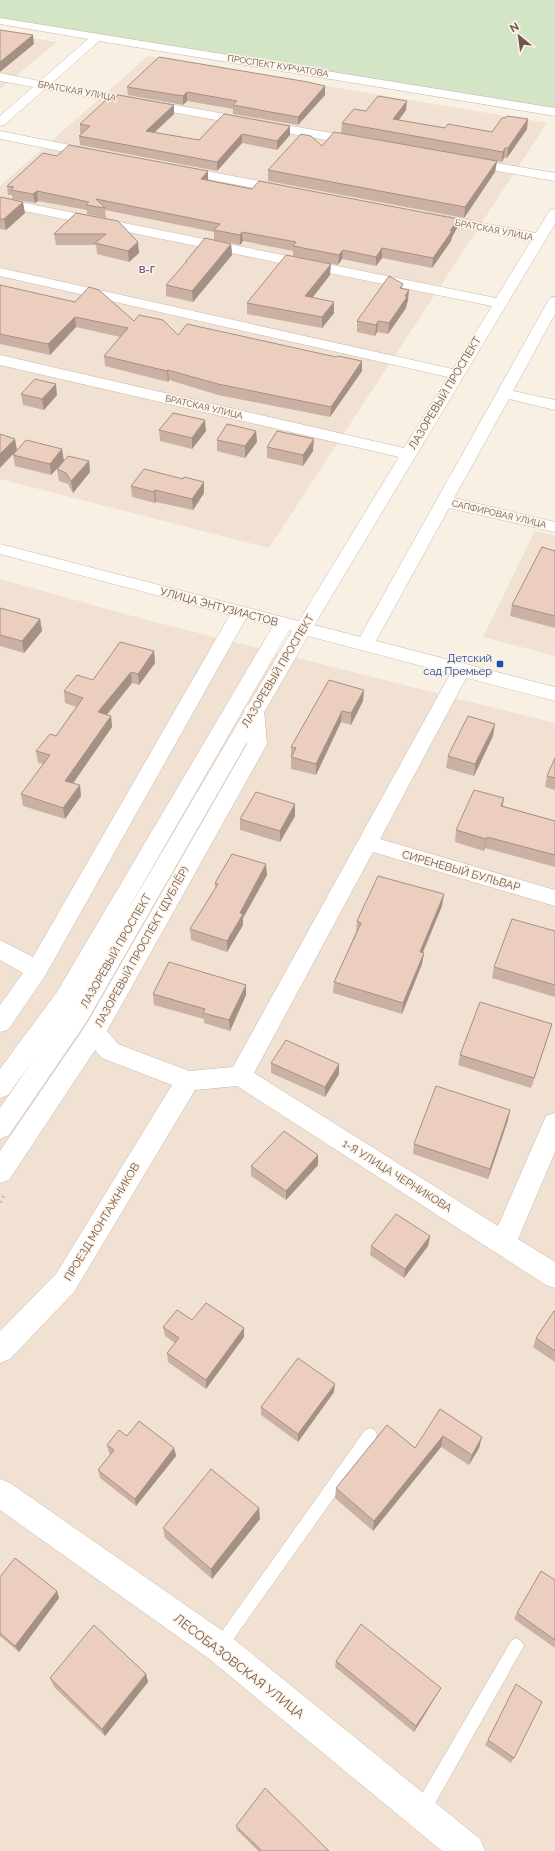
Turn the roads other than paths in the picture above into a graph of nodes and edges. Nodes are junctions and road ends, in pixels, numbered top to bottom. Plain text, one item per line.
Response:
1 (0, 21) edge
2 (98, 36) junction
3 (0, 77) edge
4 (43, 85) junction
5 (555, 112) edge
6 (0, 122) edge
7 (0, 135) edge
8 (368, 144) edge
9 (104, 156) edge
10 (454, 159) edge
11 (166, 168) edge
12 (555, 177) edge
13 (298, 193) edge
14 (0, 202) edge
15 (555, 213) edge
16 (415, 215) edge
17 (539, 238) junction
18 (0, 272) edge
19 (500, 303) junction
20 (554, 306) edge
21 (0, 360) edge
22 (456, 374) junction
23 (503, 394) junction
24 (555, 405) edge
25 (408, 454) junction
26 (443, 501) junction
27 (555, 527) edge
28 (0, 549) edge
29 (240, 613) junction
30 (293, 626) junction
31 (365, 644) junction
32 (462, 669) junction
33 (555, 694) edge
34 (254, 710) junction
35 (367, 843) junction
36 (555, 898) edge
37 (0, 949) edge
38 (37, 970) junction
39 (0, 1023) edge
40 (94, 1032) junction
41 (240, 1076) junction
42 (188, 1081) junction
43 (0, 1088) edge
44 (555, 1123) edge
45 (0, 1128) edge
46 (0, 1172) edge
47 (503, 1244) junction
48 (555, 1276) edge
49 (0, 1350) edge
50 (370, 1435) dead end
51 (0, 1493) edge
52 (516, 1646) dead end
53 (219, 1647) junction
54 (421, 1812) junction
55 (468, 1851) edge

1 - 2 street, ПРОСПЕКТ КУРЧАТОВА
2 - 4 street
2 - 5 street, ПРОСПЕКТ КУРЧАТОВА
3 - 4 street, БРАТСКАЯ УЛИЦА
4 - 6 street
4 - 8 street, БРАТСКАЯ УЛИЦА
7 - 9 street
10 - 12 street
11 - 13 street
14 - 19 street
15 - 17 street, ЛАЗОРЕВЫЙ ПРОСПЕКТ
16 - 17 street, БРАТСКАЯ УЛИЦА
17 - 19 street, ЛАЗОРЕВЫЙ ПРОСПЕКТ
18 - 22 street
19 - 22 street, ЛАЗОРЕВЫЙ ПРОСПЕКТ
20 - 23 street
21 - 25 street, БРАТСКАЯ УЛИЦА
22 - 25 street, ЛАЗОРЕВЫЙ ПРОСПЕКТ
23 - 24 street
23 - 26 street
25 - 30 street, ЛАЗОРЕВЫЙ ПРОСПЕКТ
26 - 27 street, САПФИРОВАЯ УЛИЦА
26 - 31 street
28 - 29 street, УЛИЦА ЭНТУЗИАСТОВ
29 - 30 street, УЛИЦА ЭНТУЗИАСТОВ
29 - 38 street
30 - 31 street, УЛИЦА ЭНТУЗИАСТОВ
30 - 34 street, ЛАЗОРЕВЫЙ ПРОСПЕКТ
30 - 43 street, ЛАЗОРЕВЫЙ ПРОСПЕКТ
31 - 32 street, УЛИЦА ЭНТУЗИАСТОВ
32 - 33 street, УЛИЦА ЭНТУЗИАСТОВ
32 - 35 street
34 - 40 street, ЛАЗОРЕВЫЙ ПРОСПЕКТ (ДУБЛЁР)
34 - 45 street, ЛАЗОРЕВЫЙ ПРОСПЕКТ
35 - 36 street, СИРЕНЕВЫЙ БУЛЬВАР
35 - 41 street
37 - 38 street
38 - 39 street
40 - 42 street
40 - 46 street, ЛАЗОРЕВЫЙ ПРОСПЕКТ (ДУБЛЁР)
41 - 42 street
41 - 47 street, 1-Я УЛИЦА ЧЕРНИКОВА
42 - 49 street, ПРОЕЗД МОНТАЖНИКОВ
44 - 47 street
47 - 48 street, 1-Я УЛИЦА ЧЕРНИКОВА
50 - 53 lane
51 - 53 street, ЛЕСОБАЗОВСКАЯ УЛИЦА
52 - 54 lane
53 - 54 street, ЛЕСОБАЗОВСКАЯ УЛИЦА
54 - 55 street, ЛЕСОБАЗОВСКАЯ УЛИЦА

